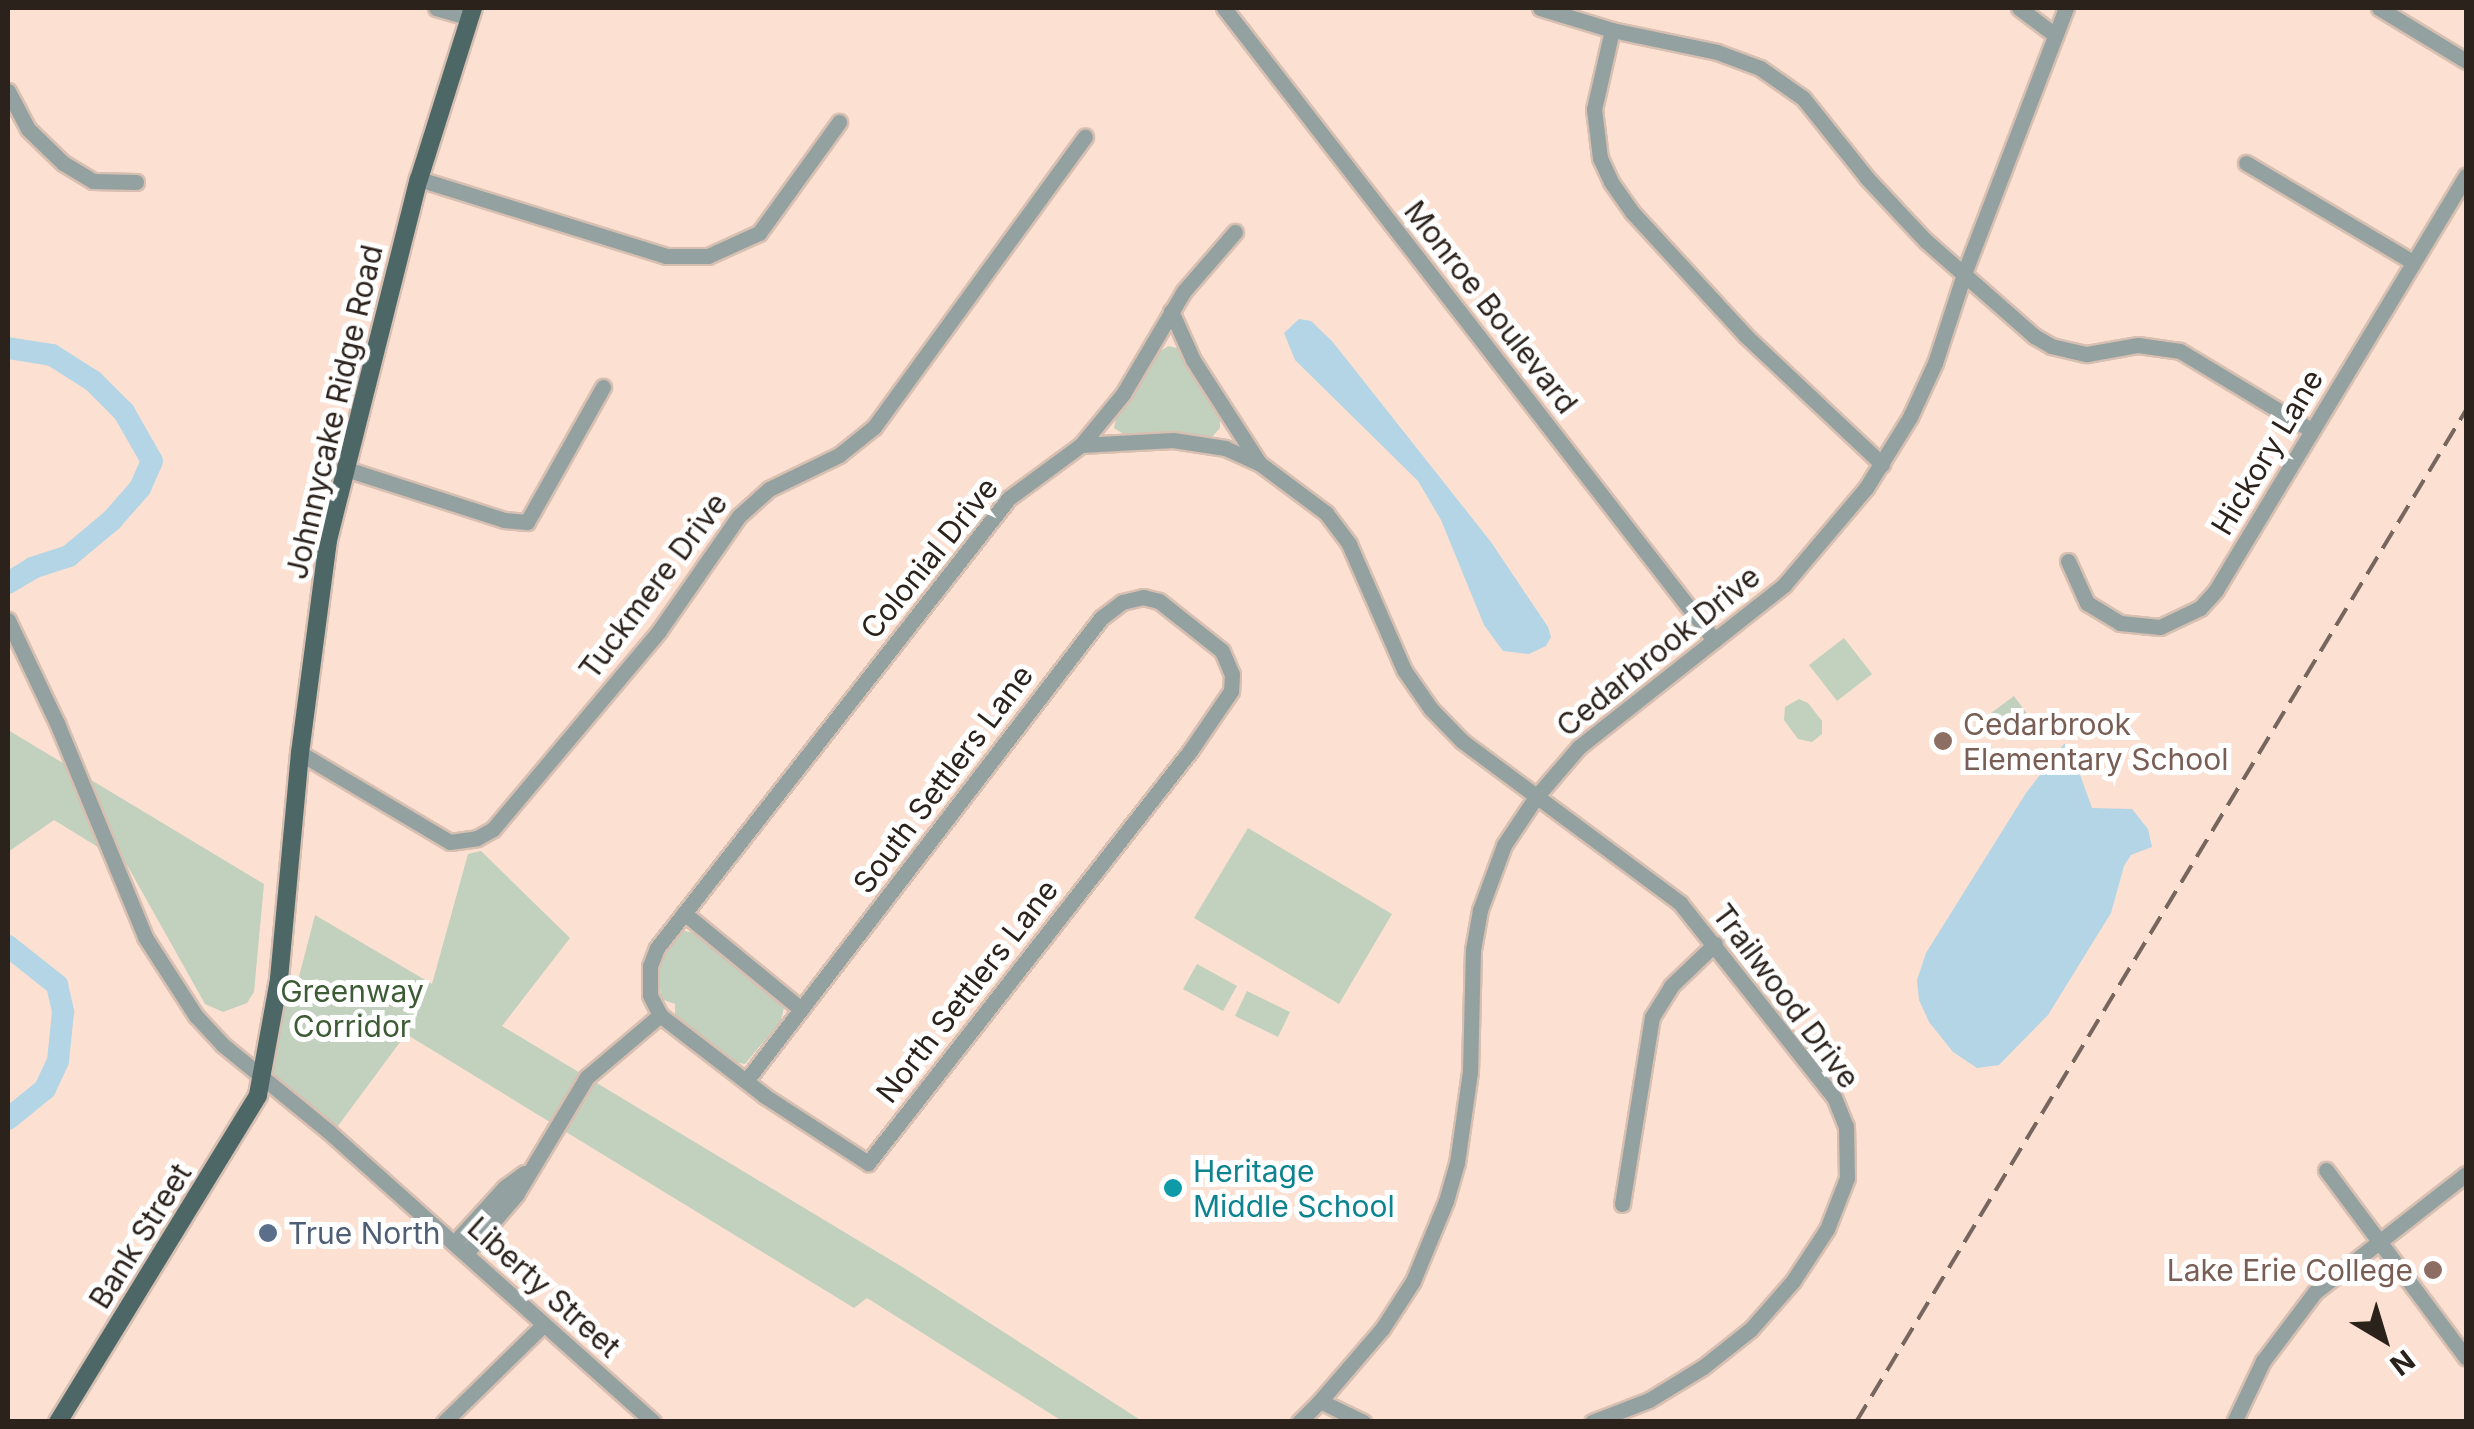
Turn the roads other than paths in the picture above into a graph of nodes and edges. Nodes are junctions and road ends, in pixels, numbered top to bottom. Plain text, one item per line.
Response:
1 (436, 8) edge
2 (1224, 8) edge
3 (1540, 8) edge
4 (2019, 8) edge
5 (2066, 8) edge
6 (2379, 8) edge
7 (472, 13) edge
8 (1612, 30) junction
9 (2055, 35) junction
10 (2466, 62) edge
11 (8, 91) edge
12 (839, 122) dead end
13 (1085, 136) dead end
14 (2246, 163) dead end
15 (2466, 176) edge
16 (419, 179) junction
17 (136, 182) dead end
18 (1235, 232) dead end
19 (2413, 262) junction
20 (1965, 271) junction
21 (1171, 311) junction
22 (604, 386) dead end
23 (2311, 430) junction
24 (1081, 445) junction
25 (1259, 463) junction
26 (1882, 464) junction
27 (342, 468) junction
28 (2068, 562) dead end
29 (8, 620) edge
30 (1714, 640) junction
31 (1215, 644) joint
32 (300, 753) junction
33 (1536, 797) junction
34 (684, 912) junction
35 (1715, 944) junction
36 (801, 1009) junction
37 (660, 1015) junction
38 (261, 1075) junction
39 (746, 1080) junction
40 (2326, 1170) dead end
41 (2466, 1174) edge
42 (1622, 1204) dead end
43 (2379, 1242) junction
44 (460, 1248) junction
45 (543, 1325) junction
46 (2466, 1358) edge
47 (1320, 1402) junction
48 (58, 1422) edge
49 (444, 1422) edge
50 (654, 1422) edge
51 (1299, 1422) edge
52 (1363, 1422) edge
53 (1592, 1422) edge
54 (2234, 1422) edge

1 - 7 street
2 - 30 street, Monroe Boulevard
3 - 8 street
4 - 9 street
5 - 9 street, Cedarbrook Drive
6 - 10 street
7 - 16 main road, Johnnycake Ridge Road
8 - 20 street
8 - 26 street
9 - 20 street, Cedarbrook Drive
11 - 17 street
12 - 16 street
13 - 32 street, Tuckmere Drive
14 - 19 street
15 - 19 street, Hickory Lane
16 - 27 main road, Johnnycake Ridge Road
18 - 21 street, Colonial Drive
19 - 23 street, Hickory Lane
20 - 23 street
20 - 26 street, Cedarbrook Drive
21 - 24 street, Colonial Drive
21 - 25 street
22 - 27 street
23 - 28 street, Hickory Lane
24 - 25 street
24 - 34 street, Colonial Drive
25 - 33 street
26 - 30 street, Cedarbrook Drive
27 - 32 main road, Johnnycake Ridge Road
29 - 38 street, Liberty Street
30 - 33 street, Cedarbrook Drive
31 - 36 street, South Settlers Lane
31 - 39 street, North Settlers Lane
32 - 38 main road, Johnnycake Ridge Road
33 - 35 street, Trailwood Drive
33 - 47 street, Cedarbrook Drive
34 - 36 street
34 - 37 street, Colonial Drive
35 - 42 street
35 - 53 street, Trailwood Drive
36 - 39 street, South Settlers Lane
37 - 39 street, North Settlers Lane
37 - 44 street
38 - 44 street, Liberty Street
38 - 48 main road, Bank Street
40 - 43 street
41 - 43 street
43 - 46 street
43 - 54 street
44 - 45 street, Liberty Street
45 - 49 street
45 - 50 street, Liberty Street
47 - 51 street
47 - 52 street

